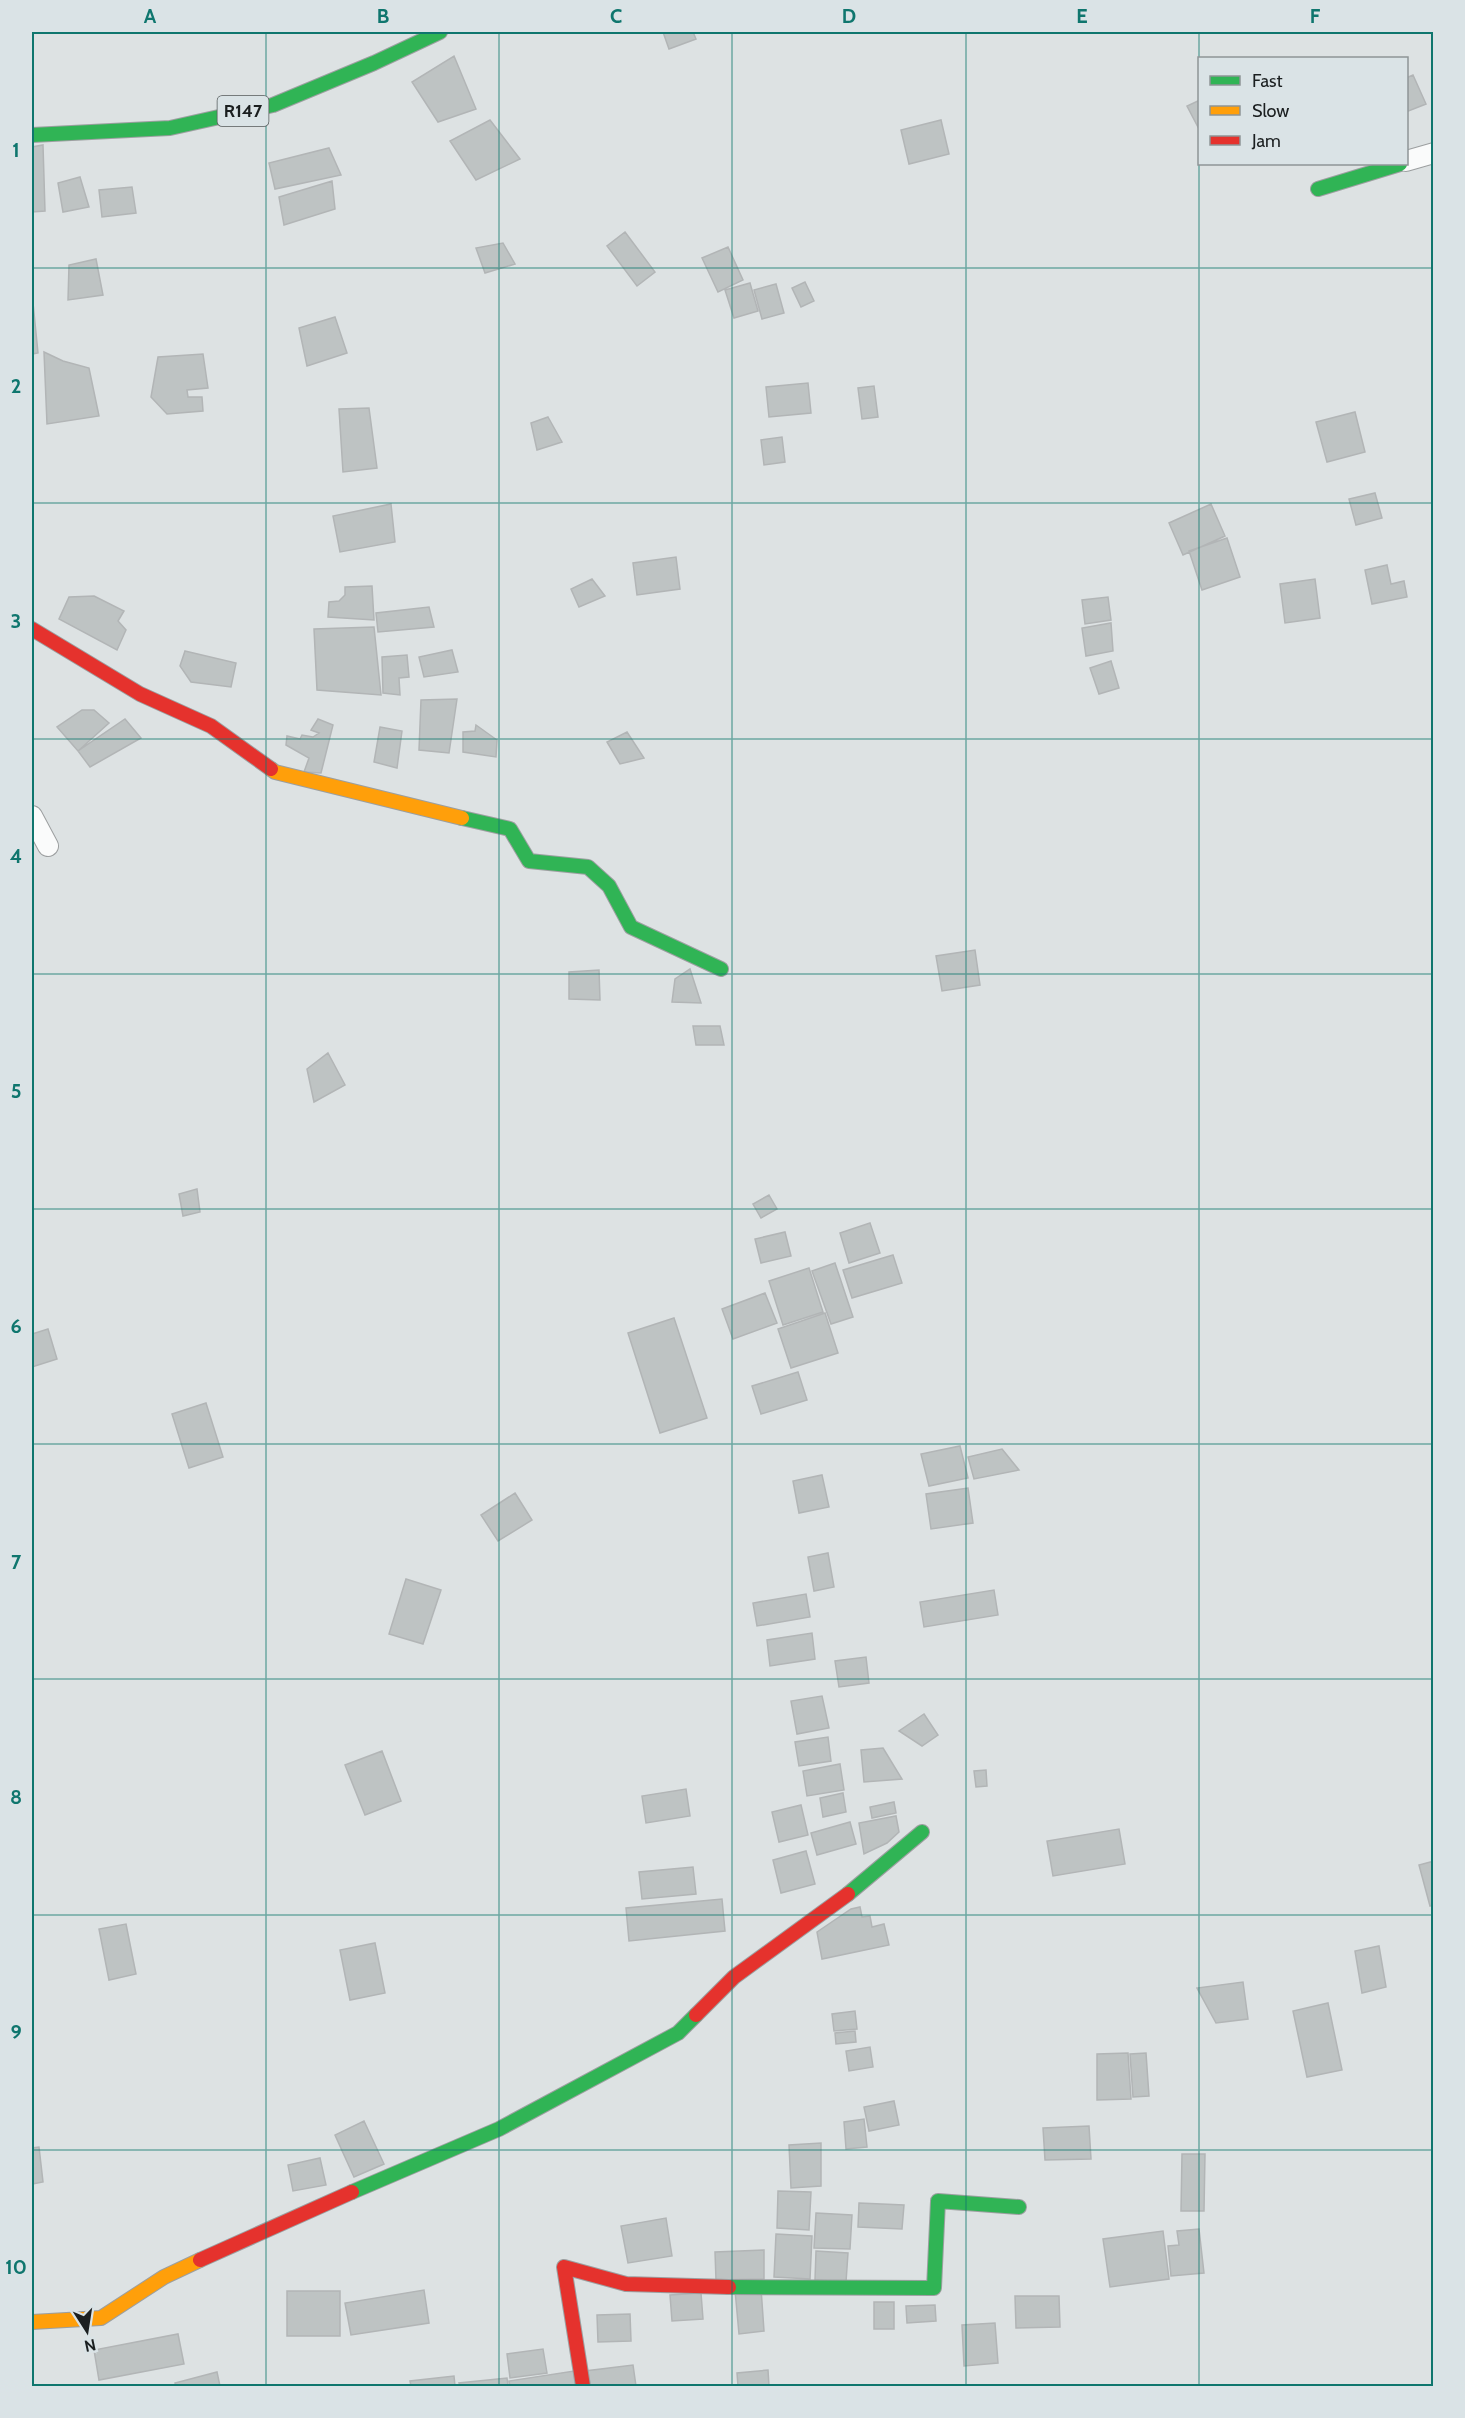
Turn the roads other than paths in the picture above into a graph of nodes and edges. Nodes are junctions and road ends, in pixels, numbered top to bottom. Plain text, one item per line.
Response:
1 (440, 32) edge
2 (32, 135) edge
3 (1434, 153) edge
4 (1408, 161) edge
5 (1397, 165) edge
6 (1318, 189) dead end
7 (32, 629) edge
8 (32, 816) edge
9 (48, 846) dead end
10 (721, 969) dead end
11 (922, 1832) dead end
12 (1019, 2207) dead end
13 (32, 2322) edge
14 (583, 2386) edge

1 - 2 street, R147
3 - 4 street
5 - 6 street
7 - 10 street
8 - 9 street
11 - 13 street
12 - 14 street

